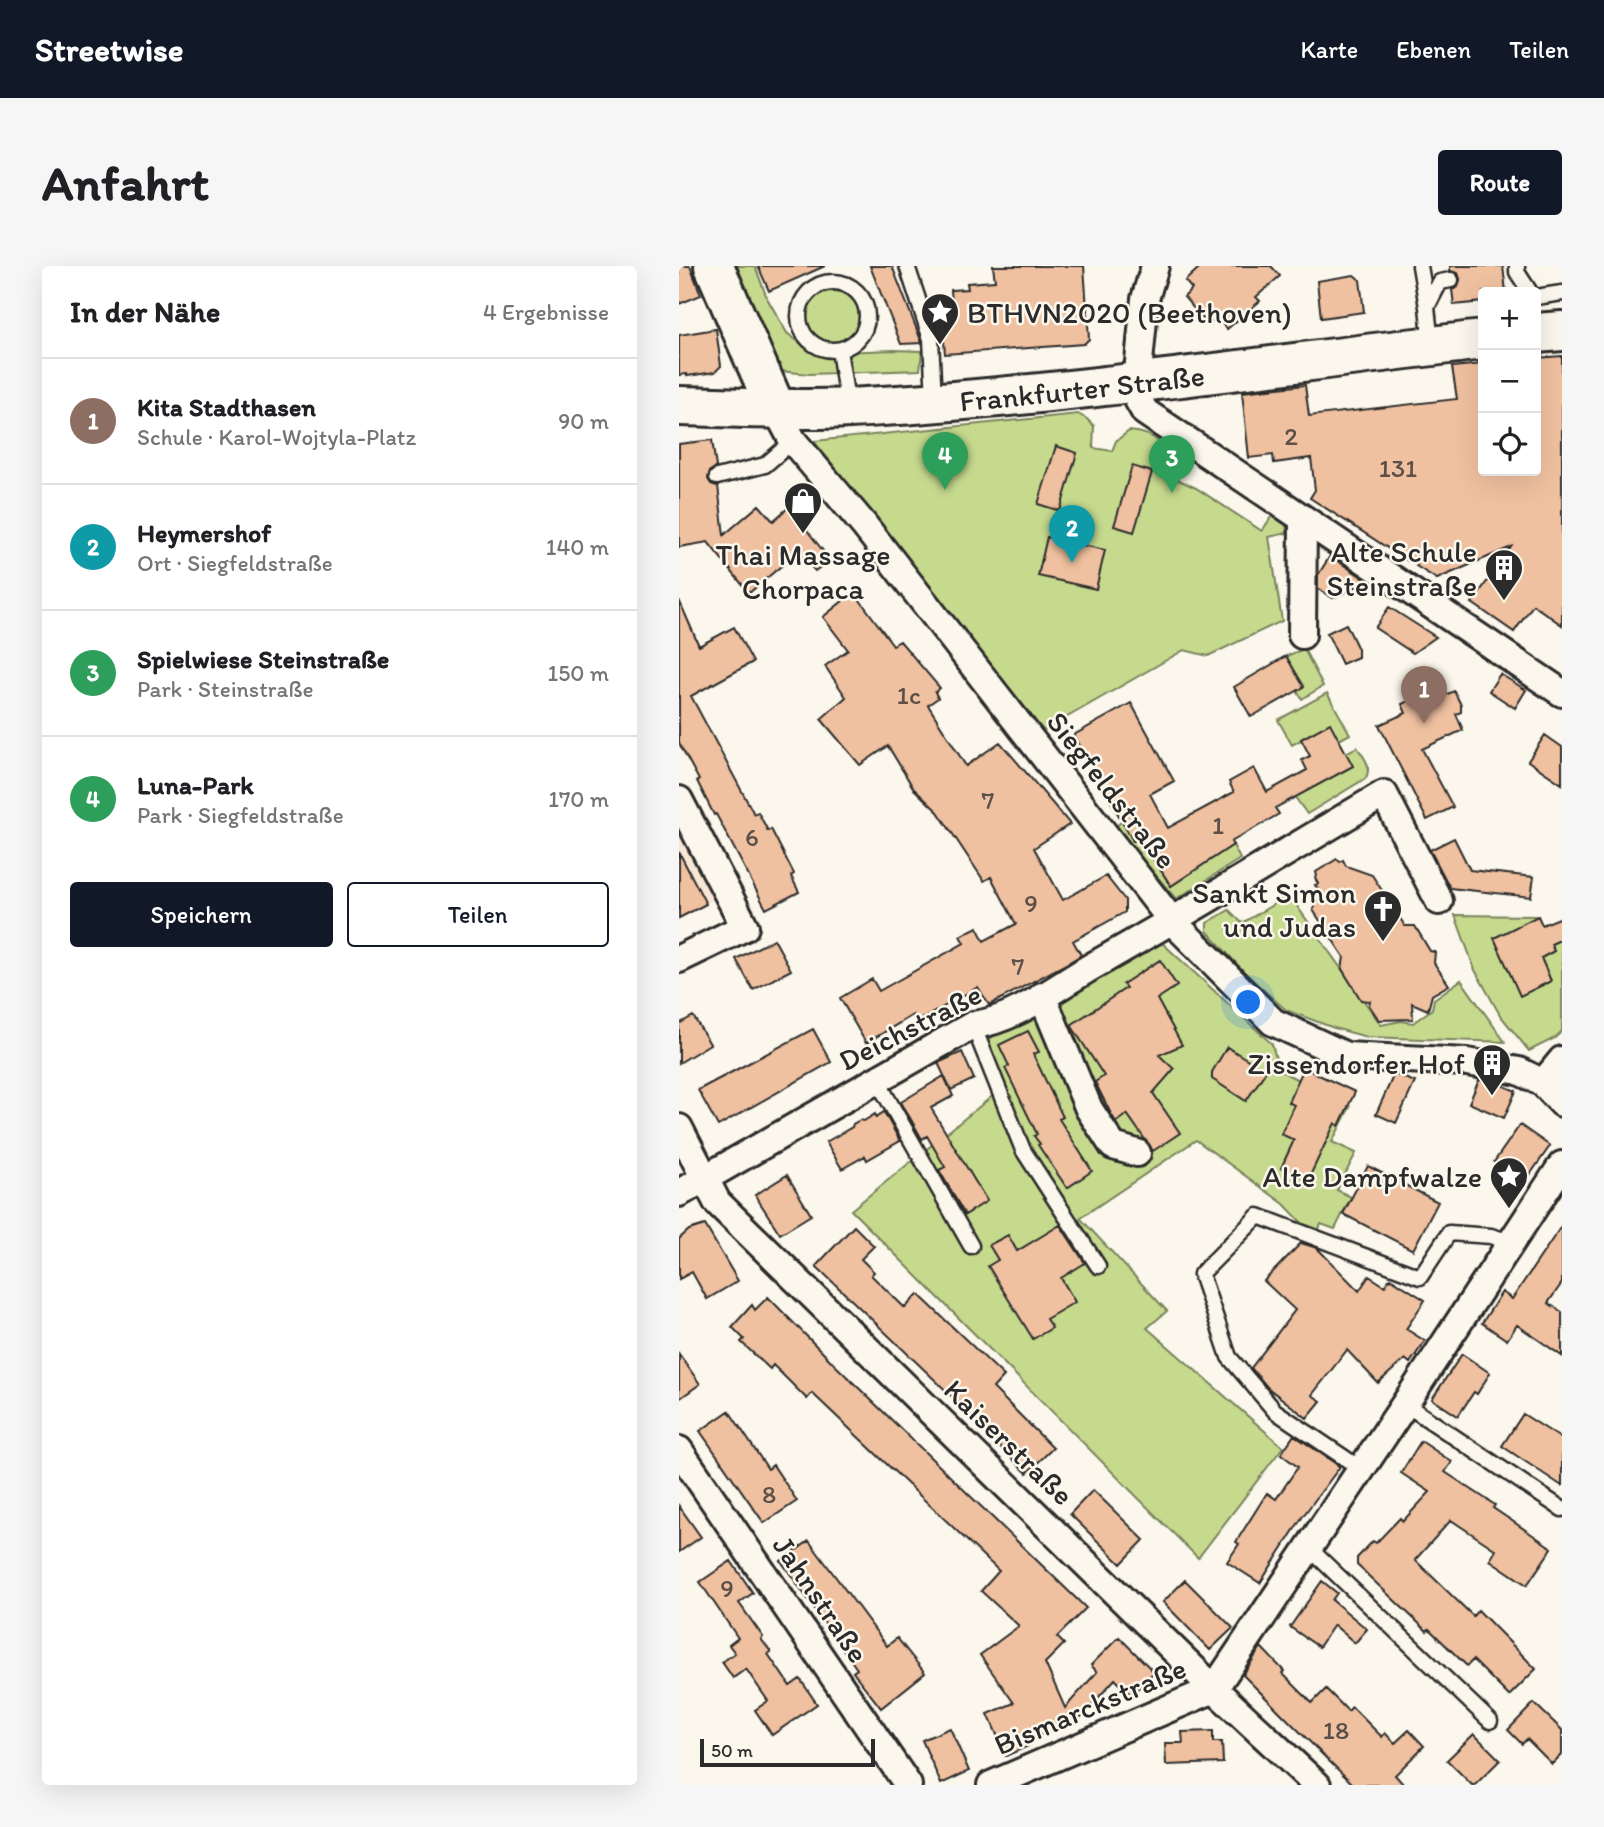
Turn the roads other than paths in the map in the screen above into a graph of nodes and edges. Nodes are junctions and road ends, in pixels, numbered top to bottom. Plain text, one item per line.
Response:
1 (714, 266) edge
2 (907, 266) edge
3 (1155, 266) edge
4 (1420, 266) edge
5 (1513, 271) edge
6 (1451, 280) dead end
7 (1526, 287) edge
8 (1562, 293) edge
9 (1541, 295) edge
10 (1427, 307) junction
11 (1562, 331) edge
12 (1541, 333) edge
13 (1478, 341) edge
14 (1431, 346) junction
15 (839, 350) junction
16 (1137, 383) junction
17 (934, 401) junction
18 (679, 406) edge
19 (848, 408) junction
20 (784, 425) junction
21 (717, 477) dead end
22 (1303, 519) junction
23 (1303, 635) dead end
24 (1562, 693) edge
25 (679, 800) edge
26 (1439, 901) dead end
27 (1173, 921) junction
28 (679, 959) edge
29 (1042, 996) junction
30 (973, 1026) junction
31 (1562, 1060) edge
32 (877, 1080) junction
33 (1543, 1083) junction
34 (1562, 1103) edge
35 (679, 1128) edge
36 (1137, 1153) dead end
37 (1562, 1165) edge
38 (704, 1178) junction
39 (679, 1193) edge
40 (1511, 1242) junction
41 (971, 1245) dead end
42 (1098, 1266) dead end
43 (1405, 1404) junction
44 (679, 1450) edge
45 (1361, 1469) junction
46 (1560, 1513) edge
47 (1309, 1548) junction
48 (1214, 1689) junction
49 (1490, 1721) dead end
50 (908, 1785) edge
51 (991, 1785) edge
52 (1317, 1785) edge

1 - 20 main road
2 - 17 lane
3 - 16 street
4 - 10 lane
5 - 7 lane
6 - 10 lane
8 - 9 lane
10 - 14 lane
11 - 12 main road
13 - 14 main road, Frankfurter Straße
14 - 16 main road, Frankfurter Straße
15 - 15 lane
15 - 19 lane
16 - 17 main road, Frankfurter Straße
16 - 22 street
17 - 19 main road, Frankfurter Straße
18 - 20 main road, Frankfurter Straße
19 - 20 main road, Frankfurter Straße
20 - 21 lane
20 - 27 street, Siegfeldstraße
22 - 23 street
22 - 24 street
25 - 28 street
26 - 27 street, Deichstraße
27 - 29 street, Deichstraße
27 - 33 street, Siegfeldstraße
29 - 30 street, Deichstraße
29 - 36 street
30 - 32 street, Deichstraße
30 - 42 lane
31 - 33 street
32 - 38 street, Deichstraße
32 - 41 lane
33 - 34 street, Siegfeldstraße
35 - 38 street, Kaiserstraße
37 - 40 street, Bismarckstraße
38 - 39 street, Deichstraße
38 - 48 street, Kaiserstraße
40 - 43 street, Bismarckstraße
40 - 45 lane
43 - 45 street, Bismarckstraße
43 - 46 lane
44 - 50 street, Jahnstraße
45 - 47 street, Bismarckstraße
47 - 48 street, Bismarckstraße
47 - 49 lane
48 - 51 street, Bismarckstraße
48 - 52 street, Kaiserstraße

